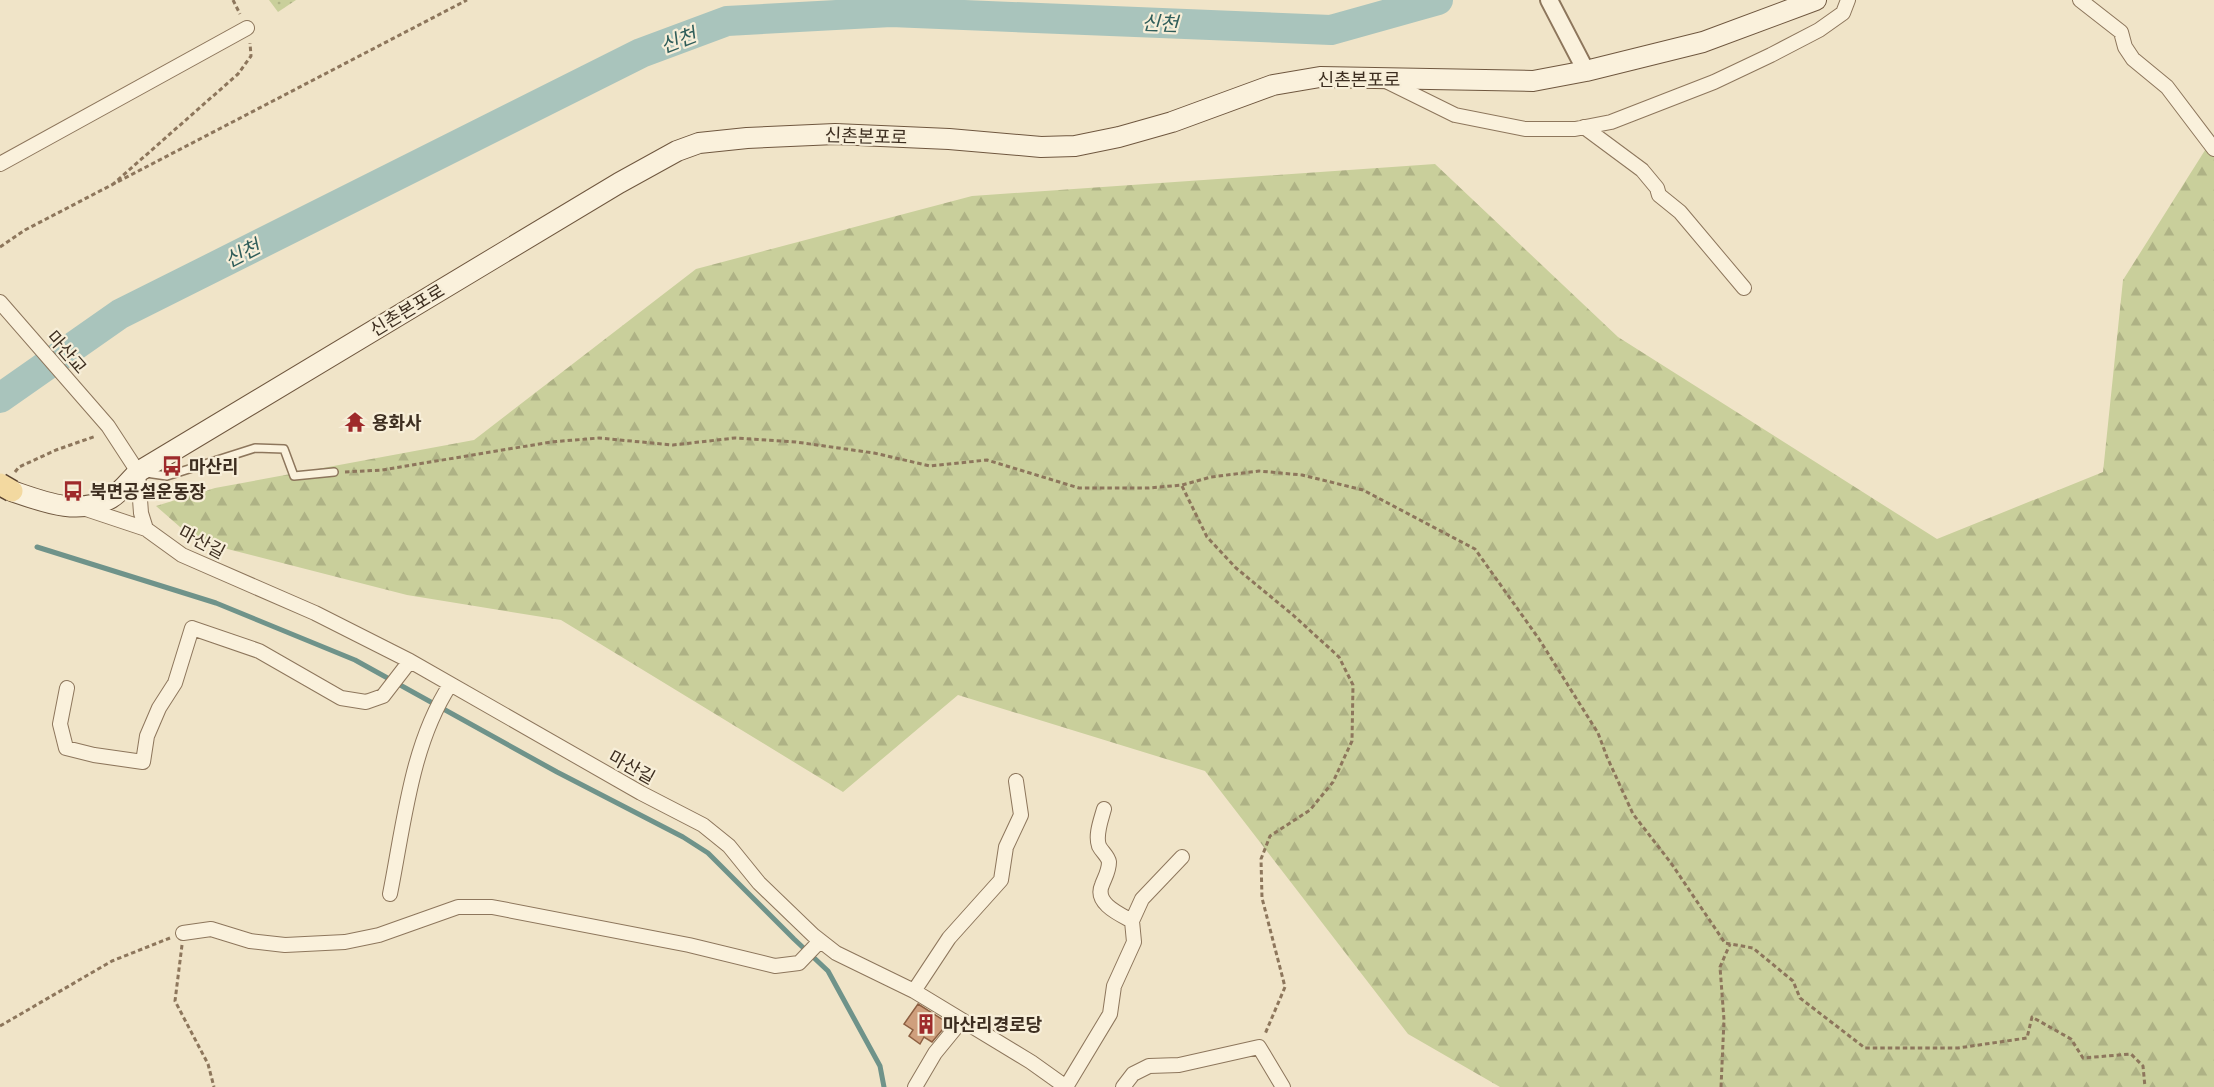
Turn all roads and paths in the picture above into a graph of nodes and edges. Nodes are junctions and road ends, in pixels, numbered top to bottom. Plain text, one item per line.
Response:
1 (233, 0) edge
2 (467, 0) edge
3 (1549, 0) edge
4 (1816, 0) edge
5 (1848, 0) edge
6 (2080, 0) edge
7 (247, 28) junction
8 (1586, 71) junction
9 (1380, 78) junction
10 (1584, 127) junction
11 (2214, 149) edge
12 (0, 164) edge
13 (108, 188) junction
14 (0, 247) edge
15 (1744, 288) dead end
16 (0, 302) edge
17 (109, 428) junction
18 (138, 472) junction
19 (334, 472) joint
20 (8, 484) edge
21 (1182, 485) junction
22 (81, 507) junction
23 (146, 529) junction
24 (410, 661) junction
25 (450, 685) junction
26 (67, 688) dead end
27 (1016, 781) dead end
28 (1104, 809) dead end
29 (1182, 857) dead end
30 (390, 894) dead end
31 (1132, 921) junction
32 (183, 933) junction
33 (1731, 944) junction
34 (816, 946) junction
35 (914, 991) junction
36 (962, 1020) junction
37 (0, 1026) edge
38 (1259, 1047) junction
39 (214, 1087) edge
40 (915, 1087) edge
41 (1066, 1087) edge
42 (1123, 1087) edge
43 (1283, 1087) edge
44 (1721, 1087) edge
45 (2145, 1087) edge

1 - 7 path
2 - 13 path
3 - 8 street
4 - 8 main road, 신촌본포로
5 - 10 street
6 - 11 street
7 - 12 street
7 - 13 path
8 - 9 main road, 신촌본포로
9 - 10 street
9 - 18 main road, 신촌본포로
10 - 15 street
13 - 14 path
16 - 17 street, 마산교
17 - 18 street, 마산교
17 - 20 path
18 - 19 lane
18 - 22 main road, 신촌본포로
18 - 23 street
19 - 21 path
20 - 22 main road, 신촌본포로
21 - 33 path
21 - 38 path
22 - 23 street, 마산길
23 - 24 street, 마산길
24 - 25 street, 마산길
24 - 26 street
25 - 30 street
25 - 34 street, 마산길
27 - 35 street
28 - 31 street
29 - 31 street
31 - 41 street
32 - 34 street
32 - 37 path
32 - 39 path
33 - 44 path
33 - 45 path
34 - 35 street, 마산길
35 - 36 street, 마산길
36 - 40 street
36 - 41 street, 마산길
38 - 42 street
38 - 43 street

